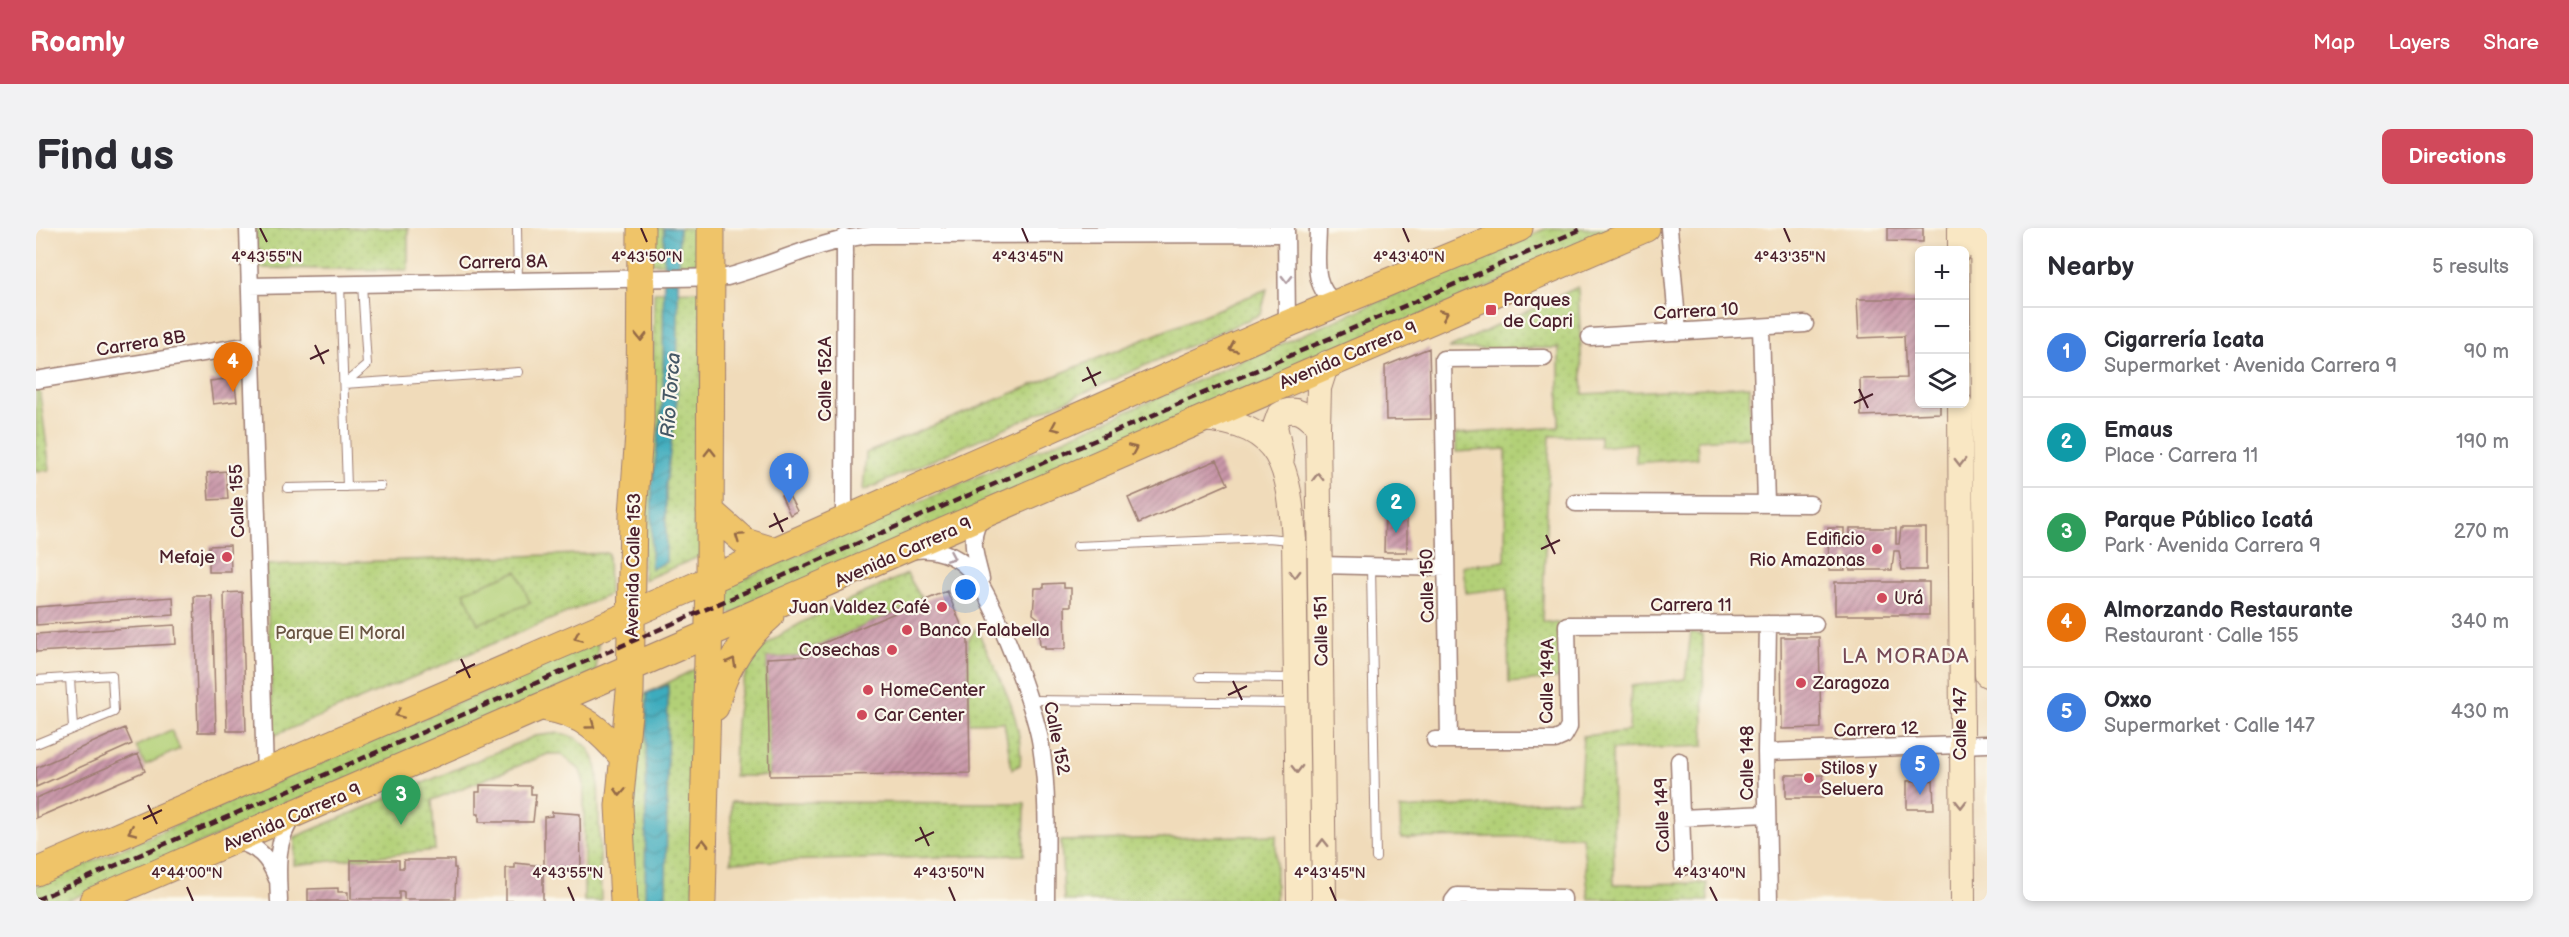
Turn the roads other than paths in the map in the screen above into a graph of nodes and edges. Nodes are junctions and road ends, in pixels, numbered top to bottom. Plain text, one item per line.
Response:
1 (248, 228) edge
2 (517, 228) edge
3 (641, 228) edge
4 (1318, 228) edge
5 (1519, 228) edge
6 (1646, 228) edge
7 (1669, 228) edge
8 (1960, 228) edge
9 (964, 231) edge
10 (1286, 231) edge
11 (845, 237) junction
12 (1978, 242) edge
13 (705, 259) edge
14 (755, 270) junction
15 (648, 279) junction
16 (518, 281) junction
17 (340, 284) junction
18 (362, 284) junction
19 (250, 285) junction
20 (1337, 303) junction
21 (1287, 324) junction
22 (1805, 324) dead end
23 (1761, 327) junction
24 (1678, 332) junction
25 (1590, 337) dead end
26 (252, 345) junction
27 (1544, 358) dead end
28 (1328, 363) junction
29 (519, 372) dead end
30 (36, 380) edge
31 (344, 384) junction
32 (1960, 408) edge
33 (1200, 419) junction
34 (1986, 425) edge
35 (1318, 427) junction
36 (1285, 474) junction
37 (381, 486) dead end
38 (347, 487) junction
39 (288, 488) dead end
40 (1986, 497) edge
41 (1576, 503) dead end
42 (1766, 504) junction
43 (1810, 504) dead end
44 (710, 511) junction
45 (984, 516) junction
46 (844, 520) junction
47 (1986, 538) edge
48 (1294, 540) junction
49 (1077, 546) dead end
50 (774, 552) junction
51 (903, 553) junction
52 (1320, 565) junction
53 (1371, 566) junction
54 (1446, 568) junction
55 (710, 580) junction
56 (984, 592) junction
57 (786, 603) junction
58 (638, 611) junction
59 (1768, 624) junction
60 (1815, 624) dead end
61 (1567, 625) joint
62 (708, 637) junction
63 (637, 668) junction
64 (1987, 675) edge
65 (1200, 677) dead end
66 (70, 678) junction
67 (1296, 678) junction
68 (36, 680) edge
69 (1030, 700) junction
70 (1296, 703) junction
71 (548, 708) junction
72 (73, 728) junction
73 (36, 734) edge
74 (1564, 736) joint
75 (36, 744) edge
76 (1987, 744) edge
77 (1960, 745) junction
78 (1766, 752) junction
79 (624, 758) junction
80 (705, 758) junction
81 (1679, 760) dead end
82 (265, 773) junction
83 (1767, 814) junction
84 (292, 817) junction
85 (1682, 818) junction
86 (235, 841) junction
87 (1376, 858) dead end
88 (1683, 867) dead end
89 (36, 872) edge
90 (278, 883) junction
91 (1563, 899) edge
92 (93, 901) edge
93 (279, 901) edge
94 (624, 901) edge
95 (702, 901) edge
96 (1046, 901) edge
97 (1299, 901) edge
98 (1324, 901) edge
99 (1453, 901) edge
100 (1769, 901) edge
101 (1963, 901) edge

1 - 19 street, Calle 155
2 - 16 lane
3 - 15 main road, Avenida Calle 153
4 - 20 street
5 - 20 main road
28 -> 6 main road, Avenida Carrera 9
7 - 24 street
8 - 12 street, Calle 147
9 - 10 street, Carrera 8A
9 - 11 street, Carrera 8A
10 -> 21 street
11 - 14 street, Carrera 8A
11 - 46 street, Calle 152A
12 - 34 street, Calle 147
13 - 14 street
13 - 14 street, Carrera 8A
13 - 15 street, Carrera 8A
44 -> 13 main road
15 - 16 street, Carrera 8A
15 -> 58 main road, Avenida Calle 153
16 - 18 street, Carrera 8A
17 - 18 street, Carrera 8A
17 - 19 street, Carrera 8A
17 - 31 lane
18 - 31 lane
19 - 26 street, Calle 155
20 - 21 main road
21 -> 46 main road
22 - 23 street, Carrera 10
23 - 24 street, Carrera 10
23 - 42 street
24 - 25 street, Carrera 10
26 - 30 street, Carrera 8B
26 - 82 street, Calle 155
27 - 54 street, Calle 150
28 - 33 main road, Avenida Carrera 9
28 - 35 street, Calle 151
29 - 31 lane
31 - 38 lane
32 -> 77 street, Calle 147
33 - 36 street, Calle 151
45 -> 33 main road, Avenida Carrera 9
34 - 40 street, Calle 147
35 - 36 street
52 -> 35 street, Calle 151
36 - 48 street, Calle 151
37 - 38 lane
38 - 39 lane
40 - 47 street, Calle 147
41 - 42 street
42 - 43 street
50 -> 44 main road
44 - 55 main road
45 - 51 main road, Avenida Carrera 9
45 - 56 street, Calle 152
46 - 50 main road
47 - 64 street, Calle 147
48 - 49 lane
48 -> 67 street, Calle 151
50 - 55 main road
51 -> 56 street, Calle 152
51 - 57 main road, Avenida Carrera 9
52 - 53 street
98 -> 52 street, Calle 151
53 - 54 street
53 - 87 lane
54 - 74 street, Calle 150
55 - 58 main road
55 - 62 main road
56 - 69 street, Calle 152
57 - 62 main road, Avenida Carrera 9
80 -> 57 main road
58 - 63 main road, Avenida Calle 153
58 -> 82 main road
59 - 60 street, Carrera 11
59 - 61 street, Carrera 11
59 - 78 street, Calle 148
61 - 74 street, Calle 149A
62 - 63 main road, Avenida Carrera 9
62 - 80 main road
63 - 71 main road, Avenida Carrera 9
63 - 79 main road, Avenida Calle 153
65 - 67 lane
66 - 68 lane
66 - 72 lane
66 - 72 lane
67 - 70 street, Calle 151
69 - 70 lane
69 - 96 street, Calle 152
70 -> 97 street, Calle 151
71 -> 79 main road
71 - 84 main road, Avenida Carrera 9
72 - 75 lane
73 - 75 lane
76 - 77 street, Carrera 12
77 - 78 street, Carrera 12
77 -> 101 street, Calle 147
78 - 83 street, Calle 148
79 -> 94 main road, Avenida Calle 153
95 -> 80 main road
81 - 85 street, Calle 149
82 -> 89 main road
83 - 85 street
83 - 100 street, Calle 148
84 - 86 main road, Avenida Carrera 9
84 - 90 street
85 - 88 street, Calle 149
86 - 90 street
86 - 92 main road, Avenida Carrera 9
90 - 93 street
91 - 99 street

